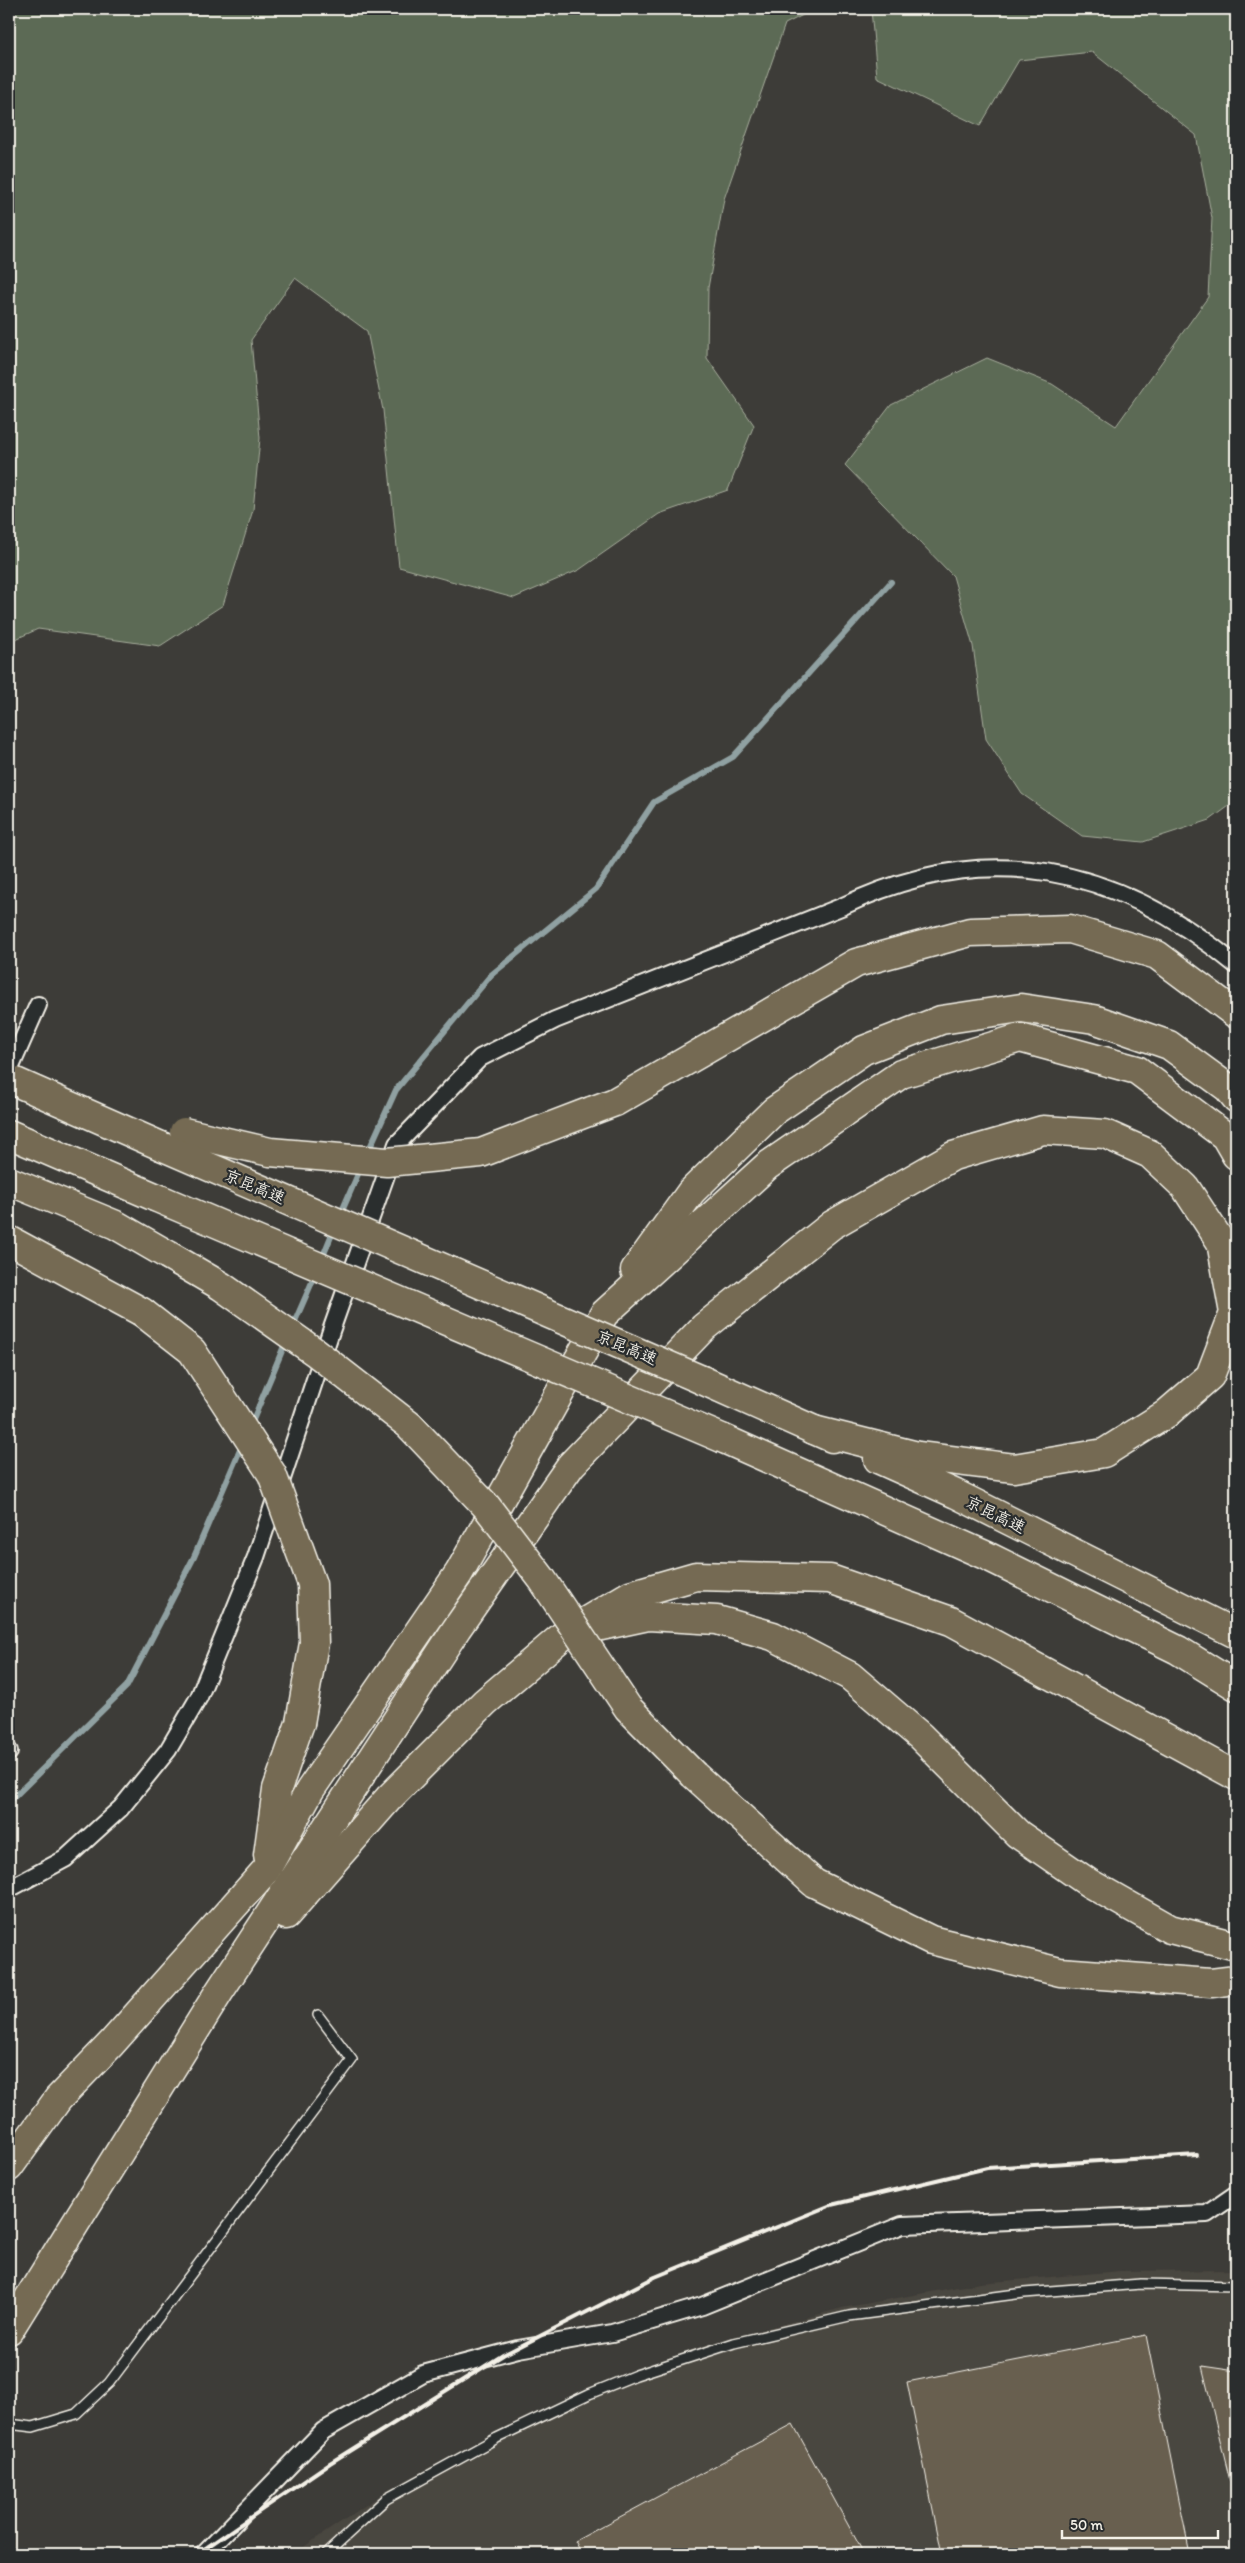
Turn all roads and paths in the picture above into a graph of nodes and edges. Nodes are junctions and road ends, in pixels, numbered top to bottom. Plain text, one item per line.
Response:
1 (1236, 965) edge
2 (38, 1006) dead end
3 (1236, 1014) edge
4 (9, 1071) edge
5 (9, 1079) edge
6 (1236, 1098) edge
7 (64, 1104) junction
8 (9, 1134) edge
9 (1236, 1154) edge
10 (9, 1181) edge
11 (9, 1240) edge
12 (604, 1314) junction
13 (814, 1430) junction
14 (566, 1633) junction
15 (1236, 1634) edge
16 (1236, 1686) edge
17 (1236, 1776) edge
18 (266, 1870) junction
19 (9, 1889) edge
20 (1236, 1946) edge
21 (1236, 1980) edge
22 (219, 1992) junction
23 (318, 2016) dead end
24 (9, 2167) edge
25 (1236, 2194) edge
26 (1236, 2286) edge
27 (9, 2330) edge
28 (9, 2424) edge
29 (204, 2554) edge
30 (326, 2554) edge

1 - 19 street
2 - 4 street
3 - 7 highway, bridge
5 - 7 highway, 京昆高速
6 - 12 highway
7 - 13 highway, 京昆高速, bridge
8 - 16 highway, bridge
9 - 12 highway
10 - 21 highway, bridge
11 - 18 highway, bridge
12 - 18 highway
13 - 15 highway, 京昆高速
13 - 22 highway
14 - 17 highway
14 - 20 highway
14 - 22 highway
18 - 24 highway
22 - 27 highway
23 - 28 lane
25 - 29 street
26 - 30 lane

